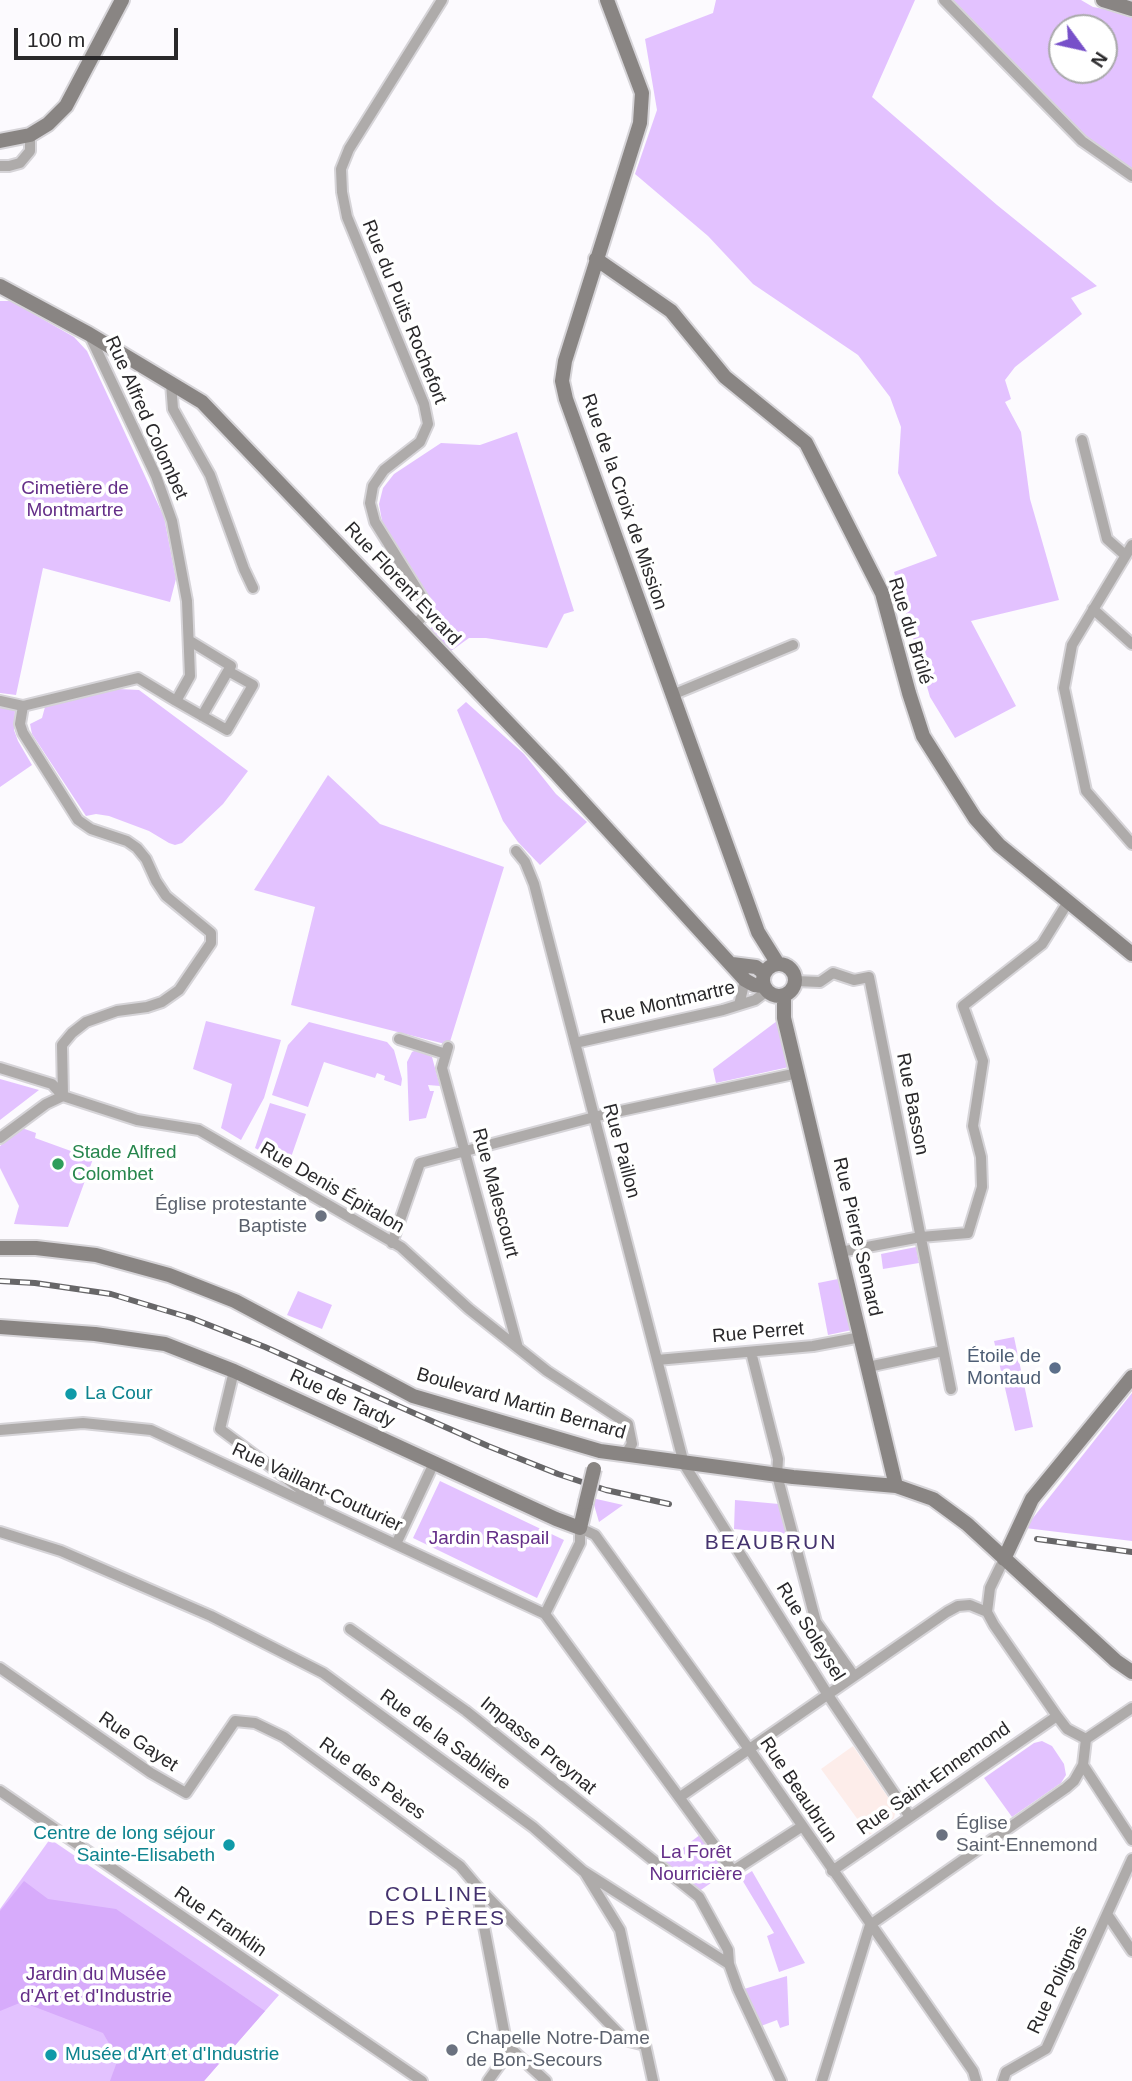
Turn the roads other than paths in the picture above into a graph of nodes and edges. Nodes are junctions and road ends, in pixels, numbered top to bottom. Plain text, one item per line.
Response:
1 (122, 0) edge
2 (442, 0) edge
3 (607, 0) edge
4 (944, 0) edge
5 (1102, 0) edge
6 (1132, 9) edge
7 (30, 135) junction
8 (0, 141) edge
9 (0, 166) edge
10 (1132, 176) edge
11 (596, 259) junction
12 (0, 286) edge
13 (89, 334) junction
14 (171, 383) junction
15 (1082, 440) dead end
16 (1132, 545) edge
17 (1128, 556) edge
18 (253, 587) dead end
19 (1093, 608) junction
20 (415, 625) junction
21 (190, 641) junction
22 (1132, 644) edge
23 (793, 645) dead end
24 (228, 671) junction
25 (671, 695) junction
26 (0, 701) edge
27 (176, 701) junction
28 (23, 706) junction
29 (202, 716) junction
30 (1132, 844) edge
31 (516, 851) dead end
32 (1068, 902) junction
33 (758, 932) junction
34 (760, 950) junction
35 (1132, 954) edge
36 (746, 973) junction
37 (768, 977) junction
38 (795, 981) junction
39 (784, 996) junction
40 (739, 1005) junction
41 (399, 1039) dead end
42 (575, 1043) junction
43 (0, 1068) edge
44 (798, 1073) junction
45 (63, 1096) junction
46 (594, 1117) junction
47 (0, 1138) edge
48 (465, 1151) junction
49 (921, 1237) junction
50 (392, 1243) junction
51 (0, 1248) edge
52 (841, 1252) junction
53 (0, 1327) edge
54 (861, 1337) junction
55 (518, 1348) junction
56 (943, 1351) junction
57 (751, 1352) junction
58 (657, 1360) junction
59 (868, 1367) junction
60 (234, 1371) junction
61 (1132, 1377) edge
62 (951, 1389) dead end
63 (0, 1430) edge
64 (600, 1451) junction
65 (625, 1455) junction
66 (434, 1463) junction
67 (684, 1464) junction
68 (777, 1475) junction
69 (896, 1486) junction
70 (351, 1523) junction
71 (580, 1528) junction
72 (0, 1532) edge
73 (397, 1544) junction
74 (1004, 1559) junction
75 (987, 1612) junction
76 (545, 1614) junction
77 (350, 1629) dead end
78 (0, 1668) edge
79 (1132, 1672) edge
80 (854, 1676) junction
81 (828, 1695) junction
82 (1132, 1708) edge
83 (1057, 1716) junction
84 (235, 1721) joint
85 (1086, 1739) junction
86 (749, 1749) junction
87 (1083, 1765) junction
88 (0, 1791) edge
89 (680, 1797) junction
90 (910, 1817) junction
91 (801, 1826) junction
92 (1132, 1840) edge
93 (1132, 1859) edge
94 (583, 1871) junction
95 (832, 1871) junction
96 (476, 1885) junction
97 (1107, 1914) junction
98 (870, 1925) junction
99 (1132, 1951) edge
100 (729, 1964) junction
101 (645, 2045) junction
102 (510, 2049) junction
103 (422, 2081) edge
104 (488, 2081) edge
105 (546, 2081) edge
106 (653, 2081) edge
107 (780, 2081) edge
108 (822, 2081) edge
109 (976, 2081) edge
110 (1003, 2081) edge

1 - 7 main road
2 - 20 street, Rue du Puits Rochefort
3 - 11 main road, Rue de la Croix de Mission
4 - 10 street
5 - 6 main road
7 - 8 main road
7 - 9 street
11 - 25 main road, Rue de la Croix de Mission
11 - 32 main road, Rue du Brûlé
12 - 13 main road, Rue Florent Evrard
13 - 14 main road, Rue Florent Evrard
13 - 21 street, Rue Alfred Colombet
14 - 18 street
14 - 20 main road, Rue Florent Evrard
15 - 17 street
16 - 17 street
17 - 19 street
19 - 22 street
19 - 30 street
20 - 36 main road, Rue Florent Evrard
21 - 24 street
21 - 27 street, Rue Alfred Colombet
23 - 25 street
24 - 29 street
24 - 29 street
25 - 33 main road, Rue de la Croix de Mission
26 - 28 street
27 - 28 street
27 - 29 street
28 - 45 street
31 - 42 street, Rue Paillon
32 - 35 main road, Rue du Brûlé
32 - 49 street
33 - 34 main road, Rue de la Croix de Mission
33 - 37 main road, Rue de la Croix de Mission
34 - 36 main road
34 - 37 main road, Rue de la Croix de Mission
36 - 37 main road, Rue Florent Evrard
36 - 40 street
37 - 38 main road
37 - 39 main road
37 - 40 street, Rue Montmartre
38 - 39 main road
38 - 49 street, Rue Basson
39 - 44 main road, Rue Pierre Semard
40 - 42 street, Rue Montmartre
41 - 48 street, Rue Malescourt
42 - 46 street, Rue Paillon
43 - 45 street, Rue Denis Épitalon
44 - 46 street
44 - 52 main road, Rue Pierre Semard
45 - 47 street
45 - 50 street, Rue Denis Épitalon
46 - 48 street
46 - 58 street, Rue Paillon
48 - 50 street
48 - 55 street, Rue Malescourt
49 - 52 street
49 - 56 street, Rue Basson
50 - 55 street, Rue Denis Épitalon
51 - 64 main road, Boulevard Martin Bernard
52 - 54 main road, Rue Pierre Semard
53 - 60 main road, Rue de Tardy
54 - 57 street, Rue Perret
54 - 59 main road, Rue Pierre Semard
55 - 65 street, Rue Denis Épitalon
56 - 59 street
56 - 62 street, Rue Basson
57 - 58 street, Rue Perret
57 - 68 street
58 - 67 street, Rue Paillon
59 - 69 main road, Rue Pierre Semard
60 - 66 main road, Rue de Tardy
60 - 70 street
61 - 74 main road
63 - 70 street, Rue Vaillant-Couturier
64 - 65 main road, Boulevard Martin Bernard
64 - 71 main road, bridge
65 - 67 main road, Boulevard Martin Bernard
66 - 71 main road, Rue de Tardy
66 - 73 street
67 - 68 main road, Boulevard Martin Bernard
67 - 81 street, Rue Soleysel
68 - 69 main road, Boulevard Martin Bernard
68 - 80 street
69 - 74 main road, Boulevard Martin Bernard
70 - 73 street, Rue Vaillant-Couturier
71 - 76 street
71 - 86 street, Rue Beaubrun
72 - 94 street, Rue de la Sablière
73 - 76 street, Rue Vaillant-Couturier
74 - 75 street
74 - 79 main road, Boulevard Martin Bernard
75 - 80 street
75 - 83 street
76 - 89 street, Rue Vaillant-Couturier
77 - 100 street, Impasse Preynat
78 - 84 street, Rue Gayet
80 - 81 street
81 - 86 street
81 - 90 street, Rue Soleysel
82 - 85 street
83 - 85 street
83 - 90 street, Rue Saint-Ennemond
84 - 96 street, Rue des Pères
85 - 87 street
86 - 89 street
86 - 91 street, Rue Beaubrun
87 - 92 street
87 - 98 street
88 - 103 street, Rue Franklin
89 - 91 street, Rue Vaillant-Couturier
90 - 95 street, Rue Saint-Ennemond
91 - 95 street, Rue Beaubrun
93 - 97 street, Rue Polignais
94 - 100 street, Rue de la Sablière
94 - 101 street
95 - 98 street, Rue Beaubrun
96 - 101 street, Rue des Pères
96 - 102 street
97 - 99 street
97 - 110 street, Rue Polignais
98 - 108 street
98 - 109 street, Rue Beaubrun
100 - 107 street
101 - 106 street
102 - 104 street
102 - 105 street

